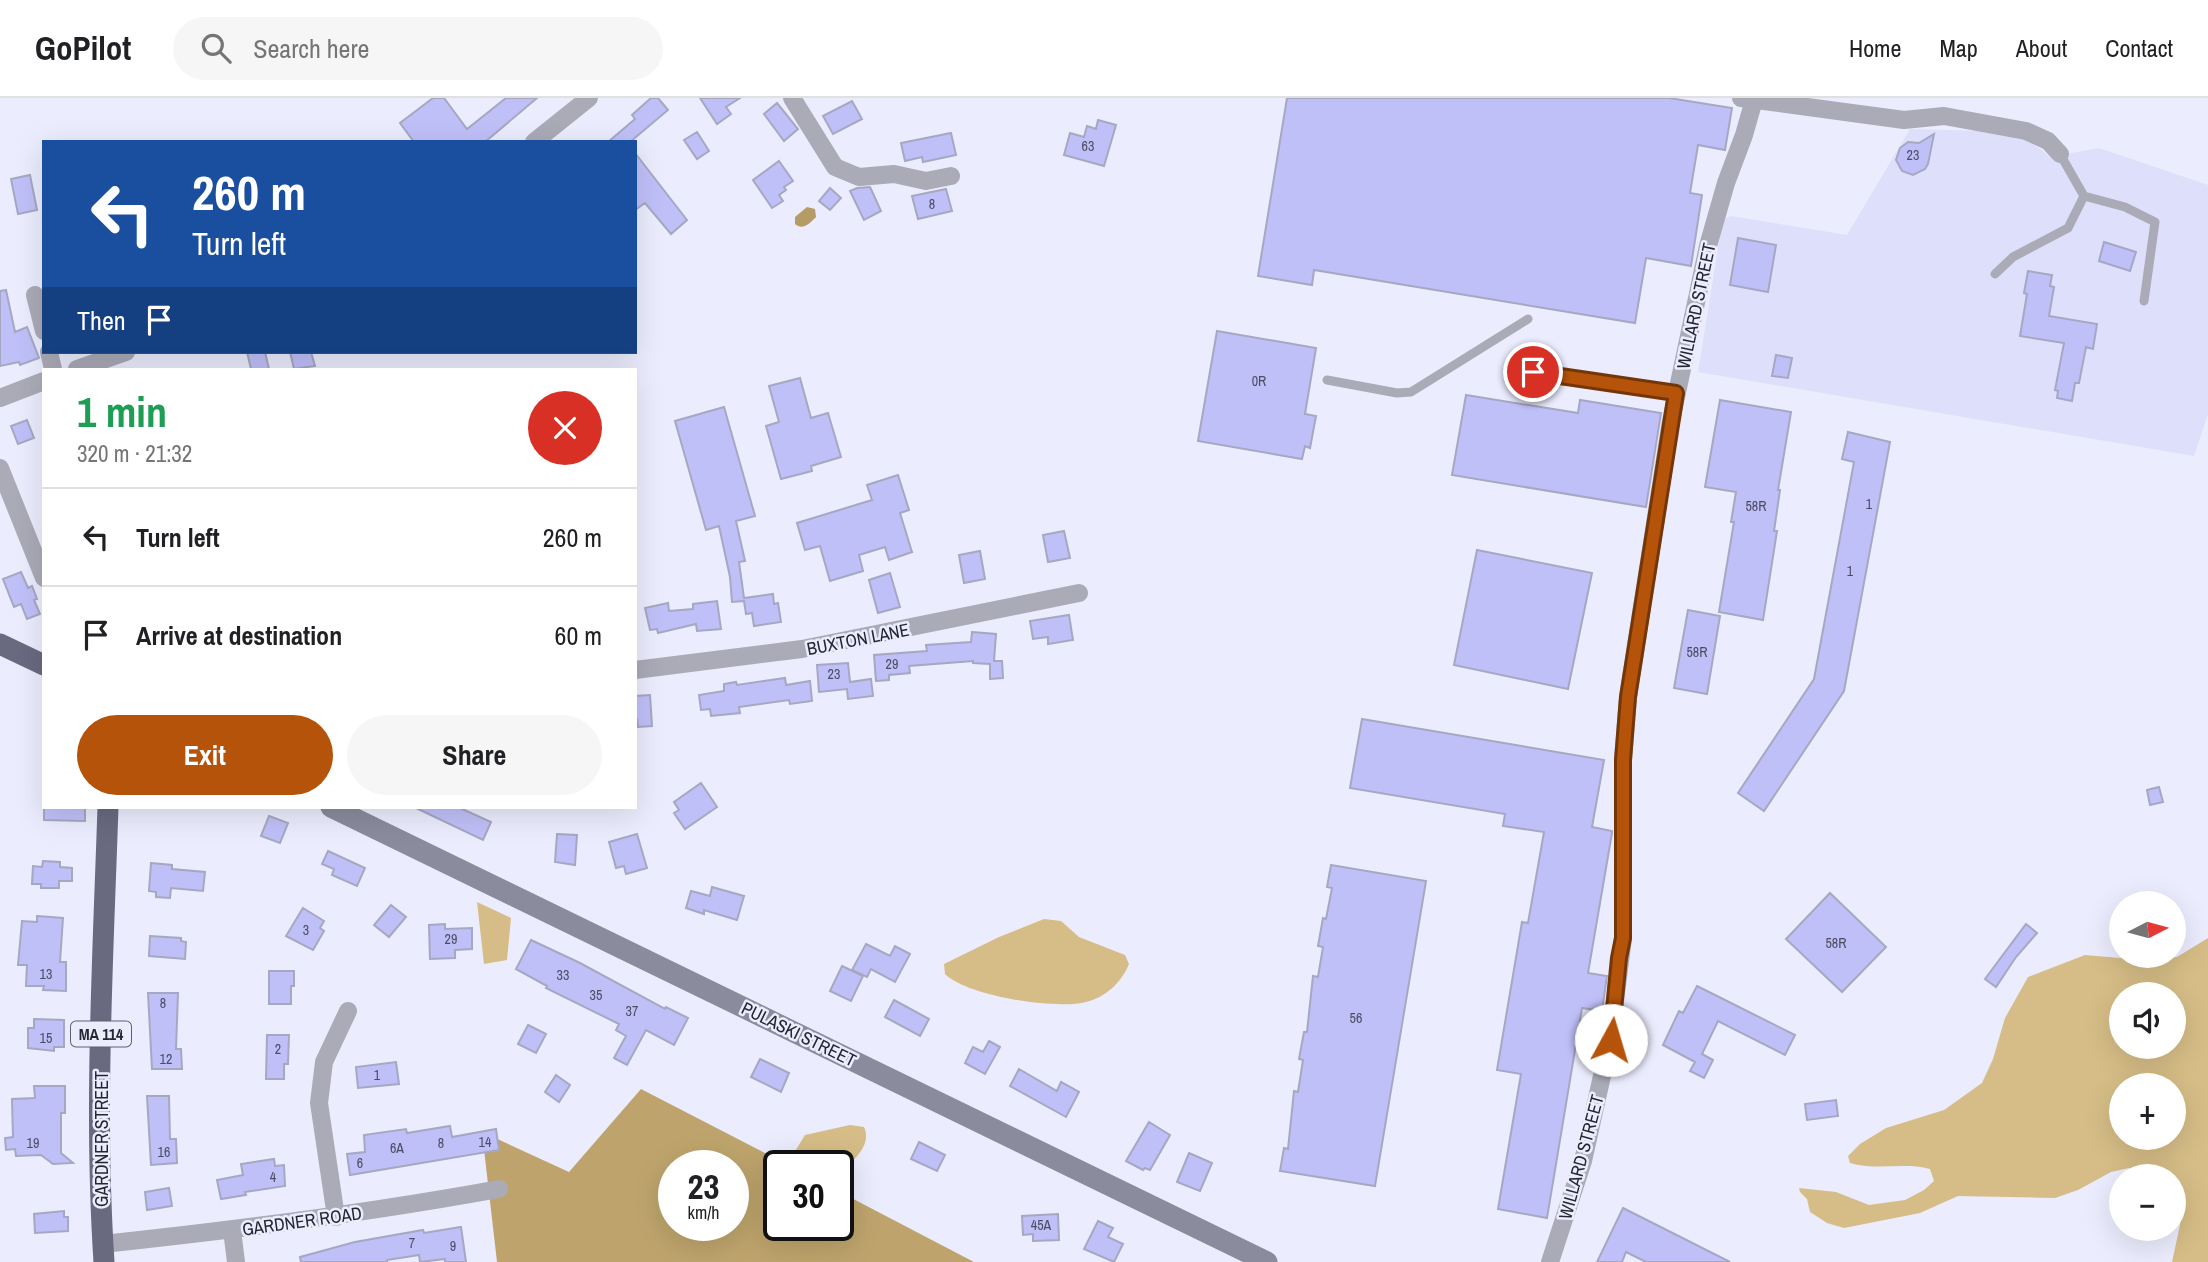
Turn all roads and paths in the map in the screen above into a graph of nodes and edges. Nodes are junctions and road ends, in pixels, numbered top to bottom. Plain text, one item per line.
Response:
1 (589, 98) edge
2 (792, 98) edge
3 (1747, 99) edge
4 (536, 140) edge
5 (2060, 154) joint
6 (951, 176) dead end
7 (2084, 196) junction
8 (1995, 274) dead end
9 (35, 295) dead end
10 (2144, 301) dead end
11 (1528, 319) dead end
12 (42, 323) edge
13 (120, 354) edge
14 (80, 368) edge
15 (1533, 372) dead end
16 (1327, 380) dead end
17 (42, 382) edge
18 (1676, 393) junction
19 (0, 398) edge
20 (0, 468) edge
21 (42, 573) edge
22 (1079, 593) dead end
23 (0, 644) edge
24 (42, 664) edge
25 (637, 670) edge
26 (108, 809) edge
27 (335, 809) edge
28 (348, 1011) dead end
29 (499, 1189) dead end
30 (336, 1217) junction
31 (232, 1230) junction
32 (104, 1253) edge
33 (236, 1262) edge
34 (1267, 1262) edge
35 (1550, 1262) edge

1 - 4 street
2 - 6 street
3 - 5 street
3 - 18 street, WILLARD STREET
5 - 7 lane
7 - 8 lane
7 - 10 lane
9 - 12 street
11 - 16 lane
13 - 14 street
15 - 18 lane
17 - 19 street
18 - 35 street, WILLARD STREET
20 - 21 street
22 - 25 street, BUXTON LANE
23 - 24 highway
26 - 32 highway, GARDNER STREET / MA 114
27 - 34 main road, PULASKI STREET
28 - 30 street
29 - 30 street, GARDNER ROAD
30 - 31 street, GARDNER ROAD
31 - 32 street, GARDNER ROAD
31 - 33 street

